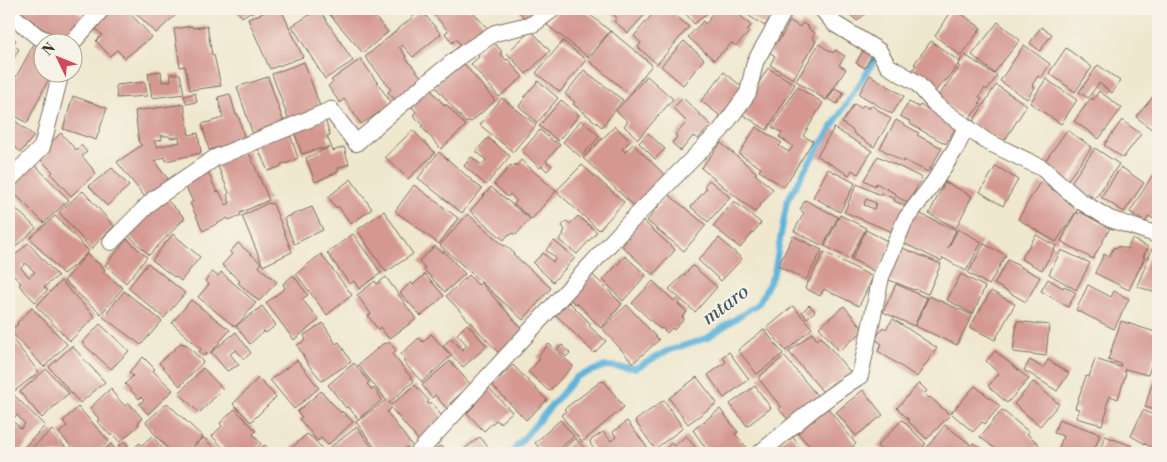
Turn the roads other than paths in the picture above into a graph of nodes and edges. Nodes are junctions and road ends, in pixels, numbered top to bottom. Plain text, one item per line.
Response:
1 (102, 9) edge
2 (553, 9) edge
3 (785, 9) edge
4 (822, 9) edge
5 (9, 13) edge
6 (32, 32) edge
7 (82, 32) edge
8 (58, 82) edge
9 (966, 127) junction
10 (9, 180) edge
11 (1158, 235) edge
12 (111, 242) dead end
13 (418, 453) edge
14 (760, 453) edge

1 - 7 street
2 - 12 street
3 - 13 street
4 - 9 street
5 - 6 street
8 - 10 street
9 - 11 street
9 - 14 street

